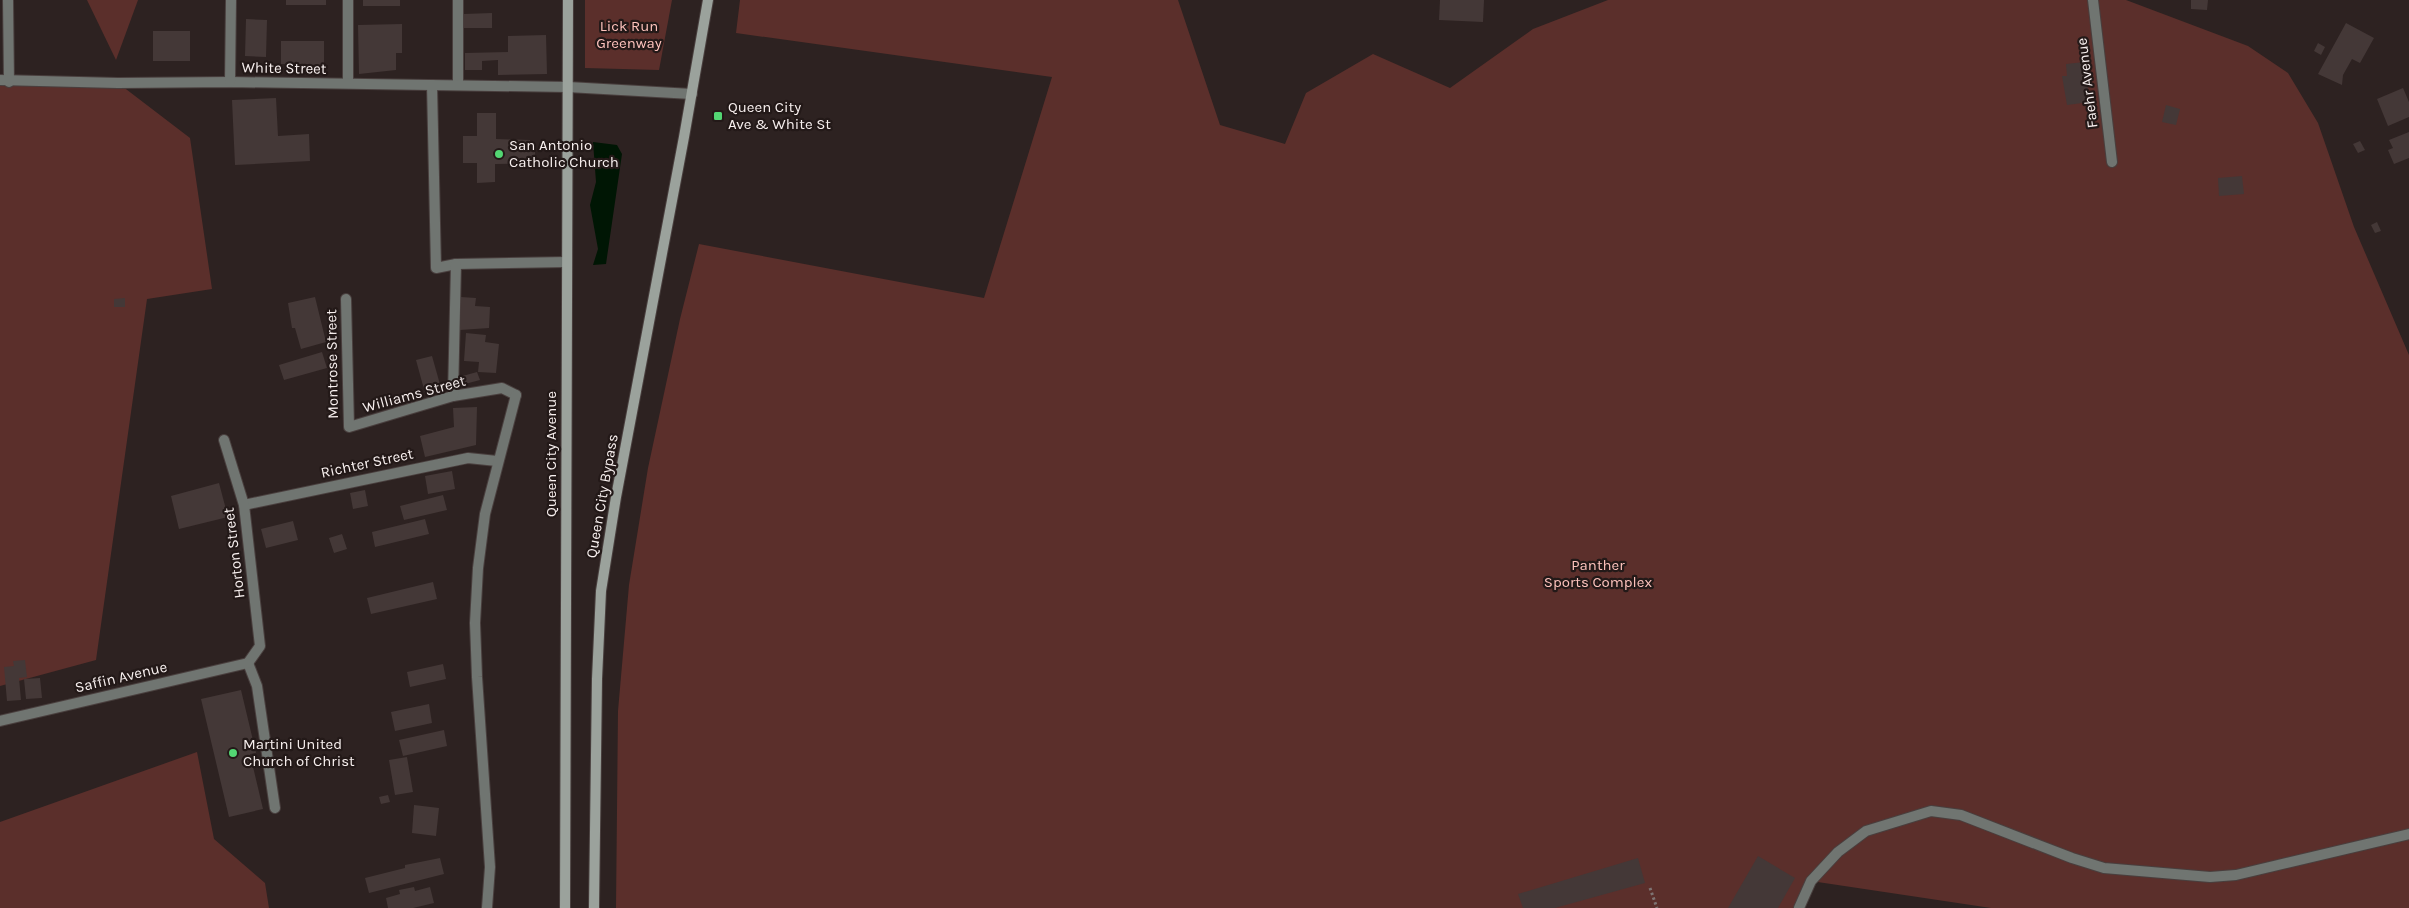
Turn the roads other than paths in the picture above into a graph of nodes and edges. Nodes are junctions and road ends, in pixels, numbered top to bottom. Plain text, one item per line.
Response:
1 (8, 0) edge
2 (231, 0) edge
3 (348, 0) edge
4 (458, 0) edge
5 (568, 0) edge
6 (708, 0) edge
7 (2093, 0) edge
8 (4, 81) edge
9 (230, 82) junction
10 (348, 83) junction
11 (432, 84) junction
12 (458, 85) junction
13 (568, 87) junction
14 (692, 94) junction
15 (2112, 162) dead end
16 (567, 262) junction
17 (456, 264) junction
18 (346, 299) dead end
19 (453, 396) junction
20 (349, 427) joint
21 (224, 440) dead end
22 (497, 461) junction
23 (244, 505) junction
24 (248, 662) junction
25 (0, 721) edge
26 (276, 808) dead end
27 (2409, 834) edge
28 (487, 908) edge
29 (565, 908) edge
30 (594, 908) edge
31 (1799, 908) edge

1 - 8 street
2 - 9 street
3 - 10 street
4 - 12 street
5 - 13 main road, Queen City Avenue
6 - 14 main road, Queen City Bypass
7 - 15 street, Faehr Avenue
8 - 9 street, White Street
9 - 10 street, White Street
10 - 11 street, White Street
11 - 12 street, White Street
11 - 17 street
12 - 13 street, White Street
13 - 14 street, White Street
13 - 16 main road, Queen City Avenue
14 - 30 main road, Queen City Bypass
16 - 17 street
16 - 29 main road, Queen City Avenue
17 - 19 street
18 - 20 street, Montrose Street
19 - 20 street, Williams Street
19 - 22 street, Williams Street
21 - 23 street, Horton Street
22 - 23 street, Richter Street
22 - 28 street
23 - 24 street, Horton Street
24 - 25 street, Saffin Avenue
24 - 26 street
27 - 31 street

